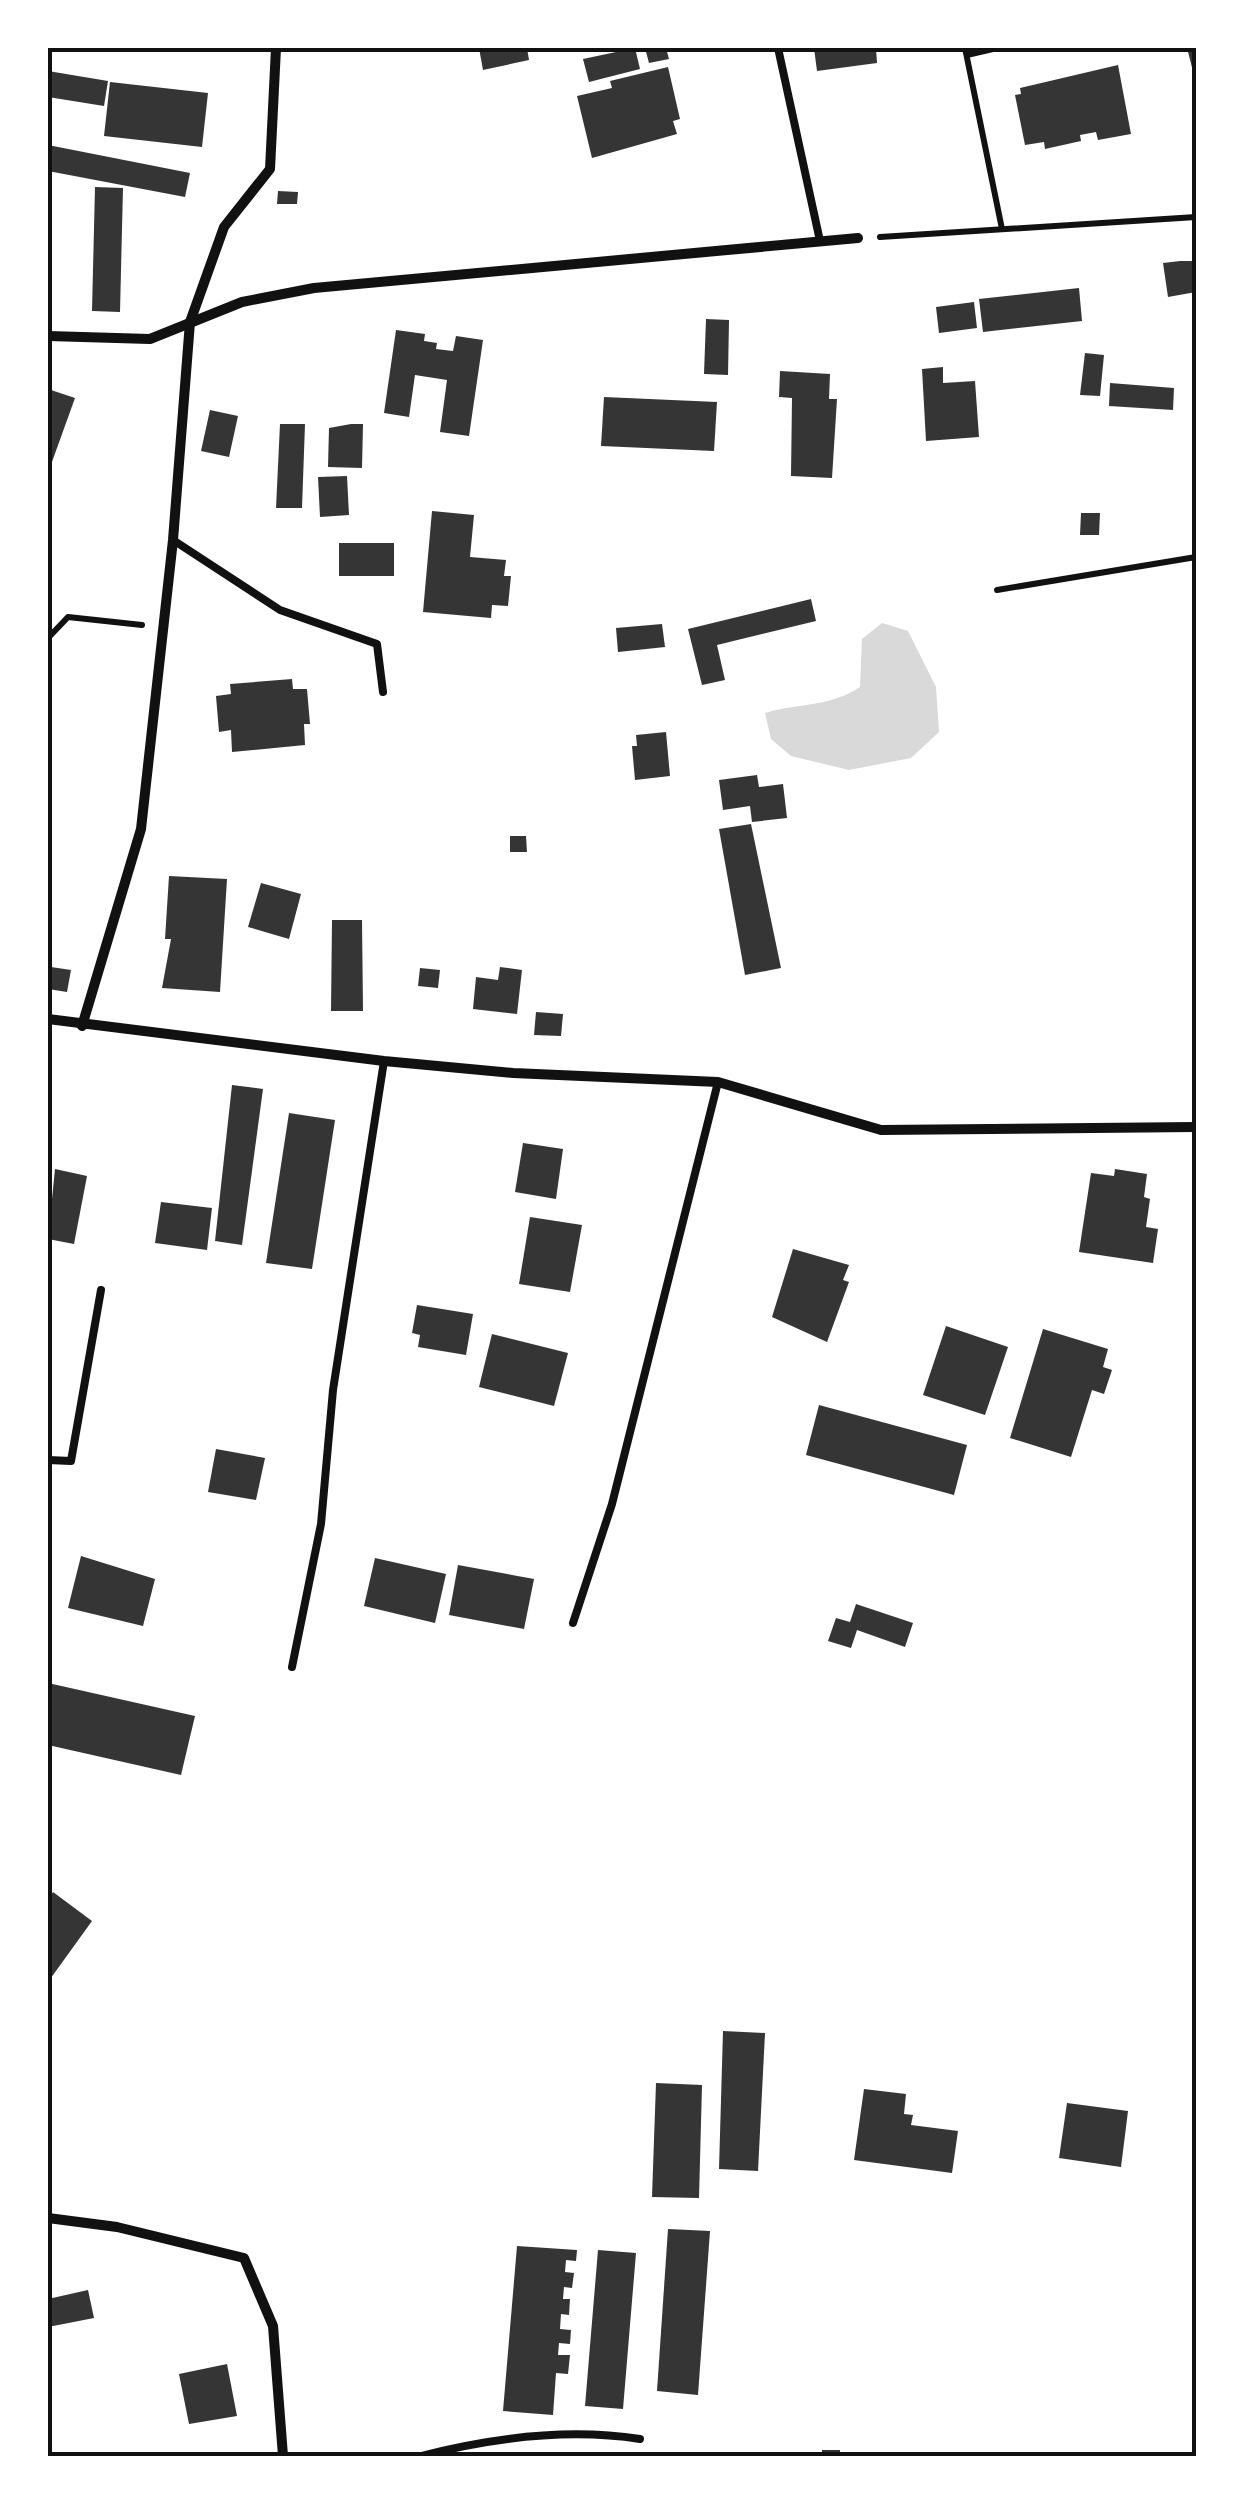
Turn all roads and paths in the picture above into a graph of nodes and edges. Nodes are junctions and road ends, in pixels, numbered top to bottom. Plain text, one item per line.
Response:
1 (276, 48) edge
2 (778, 48) edge
3 (997, 48) edge
4 (966, 51) edge
5 (1196, 218) edge
6 (1002, 229) junction
7 (858, 238) joint
8 (820, 242) junction
9 (190, 322) junction
10 (48, 336) edge
11 (172, 540) junction
12 (1196, 557) edge
13 (997, 590) dead end
14 (163, 628) junction
15 (48, 638) edge
16 (383, 692) dead end
17 (48, 1019) edge
18 (82, 1026) junction
19 (384, 1061) junction
20 (718, 1082) junction
21 (1196, 1127) edge
22 (100, 1290) dead end
23 (48, 1460) edge
24 (573, 1622) dead end
25 (292, 1667) dead end
26 (48, 2218) edge
27 (640, 2439) dead end
28 (284, 2456) edge
29 (421, 2456) edge

1 - 9 street
2 - 8 lane
3 - 4 path
4 - 6 path
5 - 6 path
6 - 7 path
7 - 8 street
8 - 9 street
9 - 10 street
9 - 11 street
11 - 14 street
11 - 16 lane
12 - 13 path
14 - 15 path
14 - 18 street
17 - 18 street
18 - 19 street
19 - 20 street
19 - 25 lane
20 - 21 street
20 - 24 lane
22 - 23 lane
26 - 28 street
27 - 29 lane

